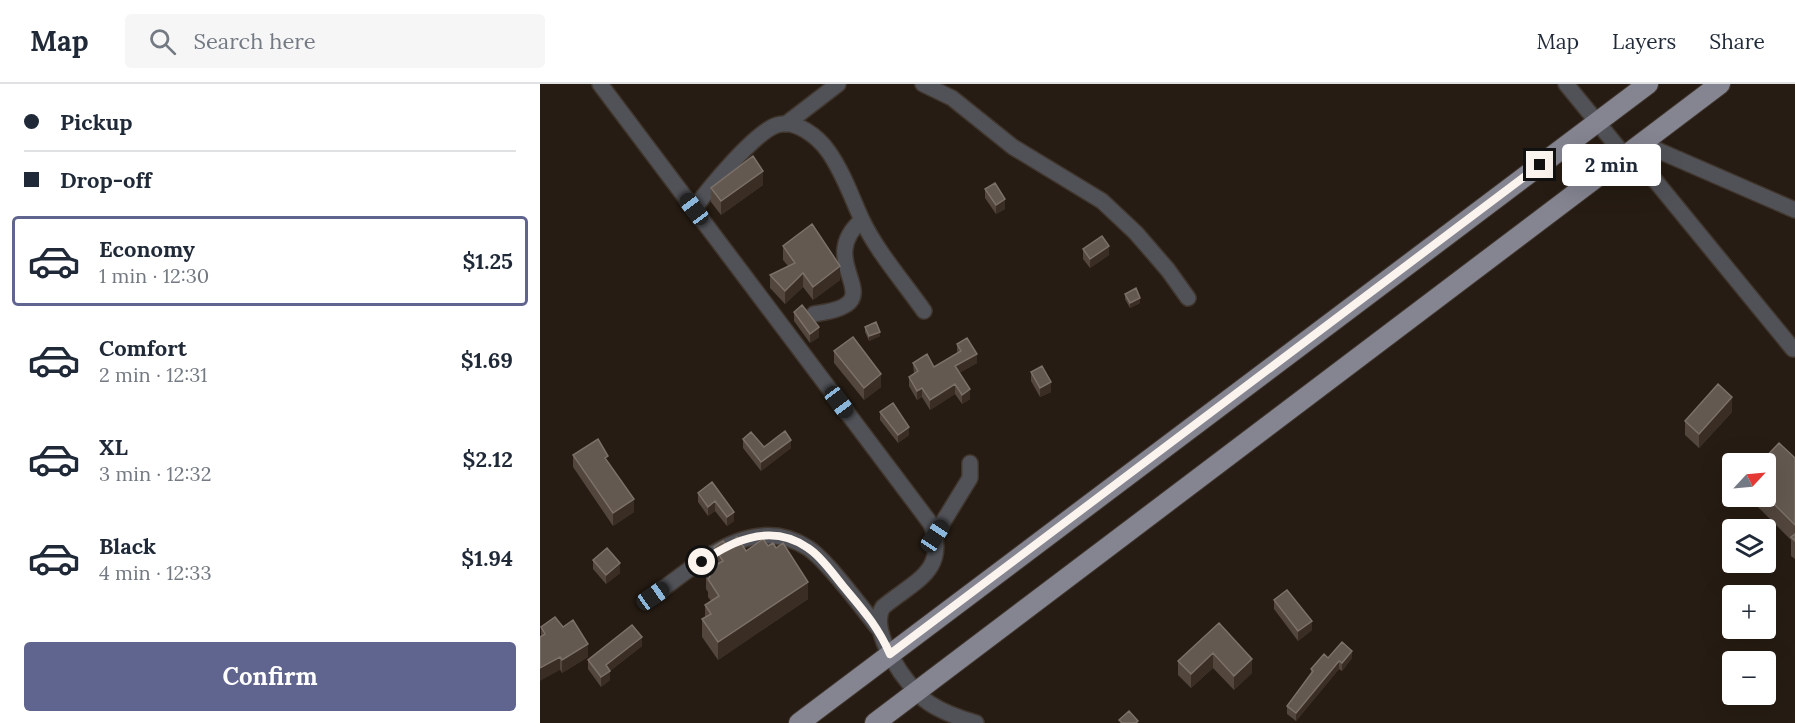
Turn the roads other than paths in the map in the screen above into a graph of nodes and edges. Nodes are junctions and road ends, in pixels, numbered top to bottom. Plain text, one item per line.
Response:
1 (600, 84) edge
2 (838, 84) edge
3 (923, 84) edge
4 (1566, 84) edge
5 (1648, 84) edge
6 (1720, 84) edge
7 (1598, 122) junction
8 (786, 124) junction
9 (1633, 150) junction
10 (1793, 208) edge
11 (694, 209) junction
12 (862, 220) junction
13 (1188, 298) dead end
14 (924, 311) dead end
15 (814, 314) dead end
16 (1793, 349) dead end
17 (970, 463) dead end
18 (935, 536) junction
19 (653, 596) dead end
20 (878, 628) junction
21 (890, 654) junction
22 (915, 693) junction
23 (945, 718) edge
24 (799, 723) edge
25 (875, 723) edge
26 (976, 723) edge

1 - 11 street
2 - 8 street
3 - 13 street
4 - 7 street
5 - 7 main road
6 - 9 main road
7 - 9 street
7 - 21 main road
8 - 11 street
8 - 12 street
9 - 10 street
9 - 16 street
9 - 22 main road
11 - 18 street
12 - 14 street
12 - 15 street
17 - 18 street
18 - 20 street
19 - 20 street
20 - 21 street
21 - 22 street
21 - 24 main road
22 - 23 street
22 - 25 main road
23 - 26 street

